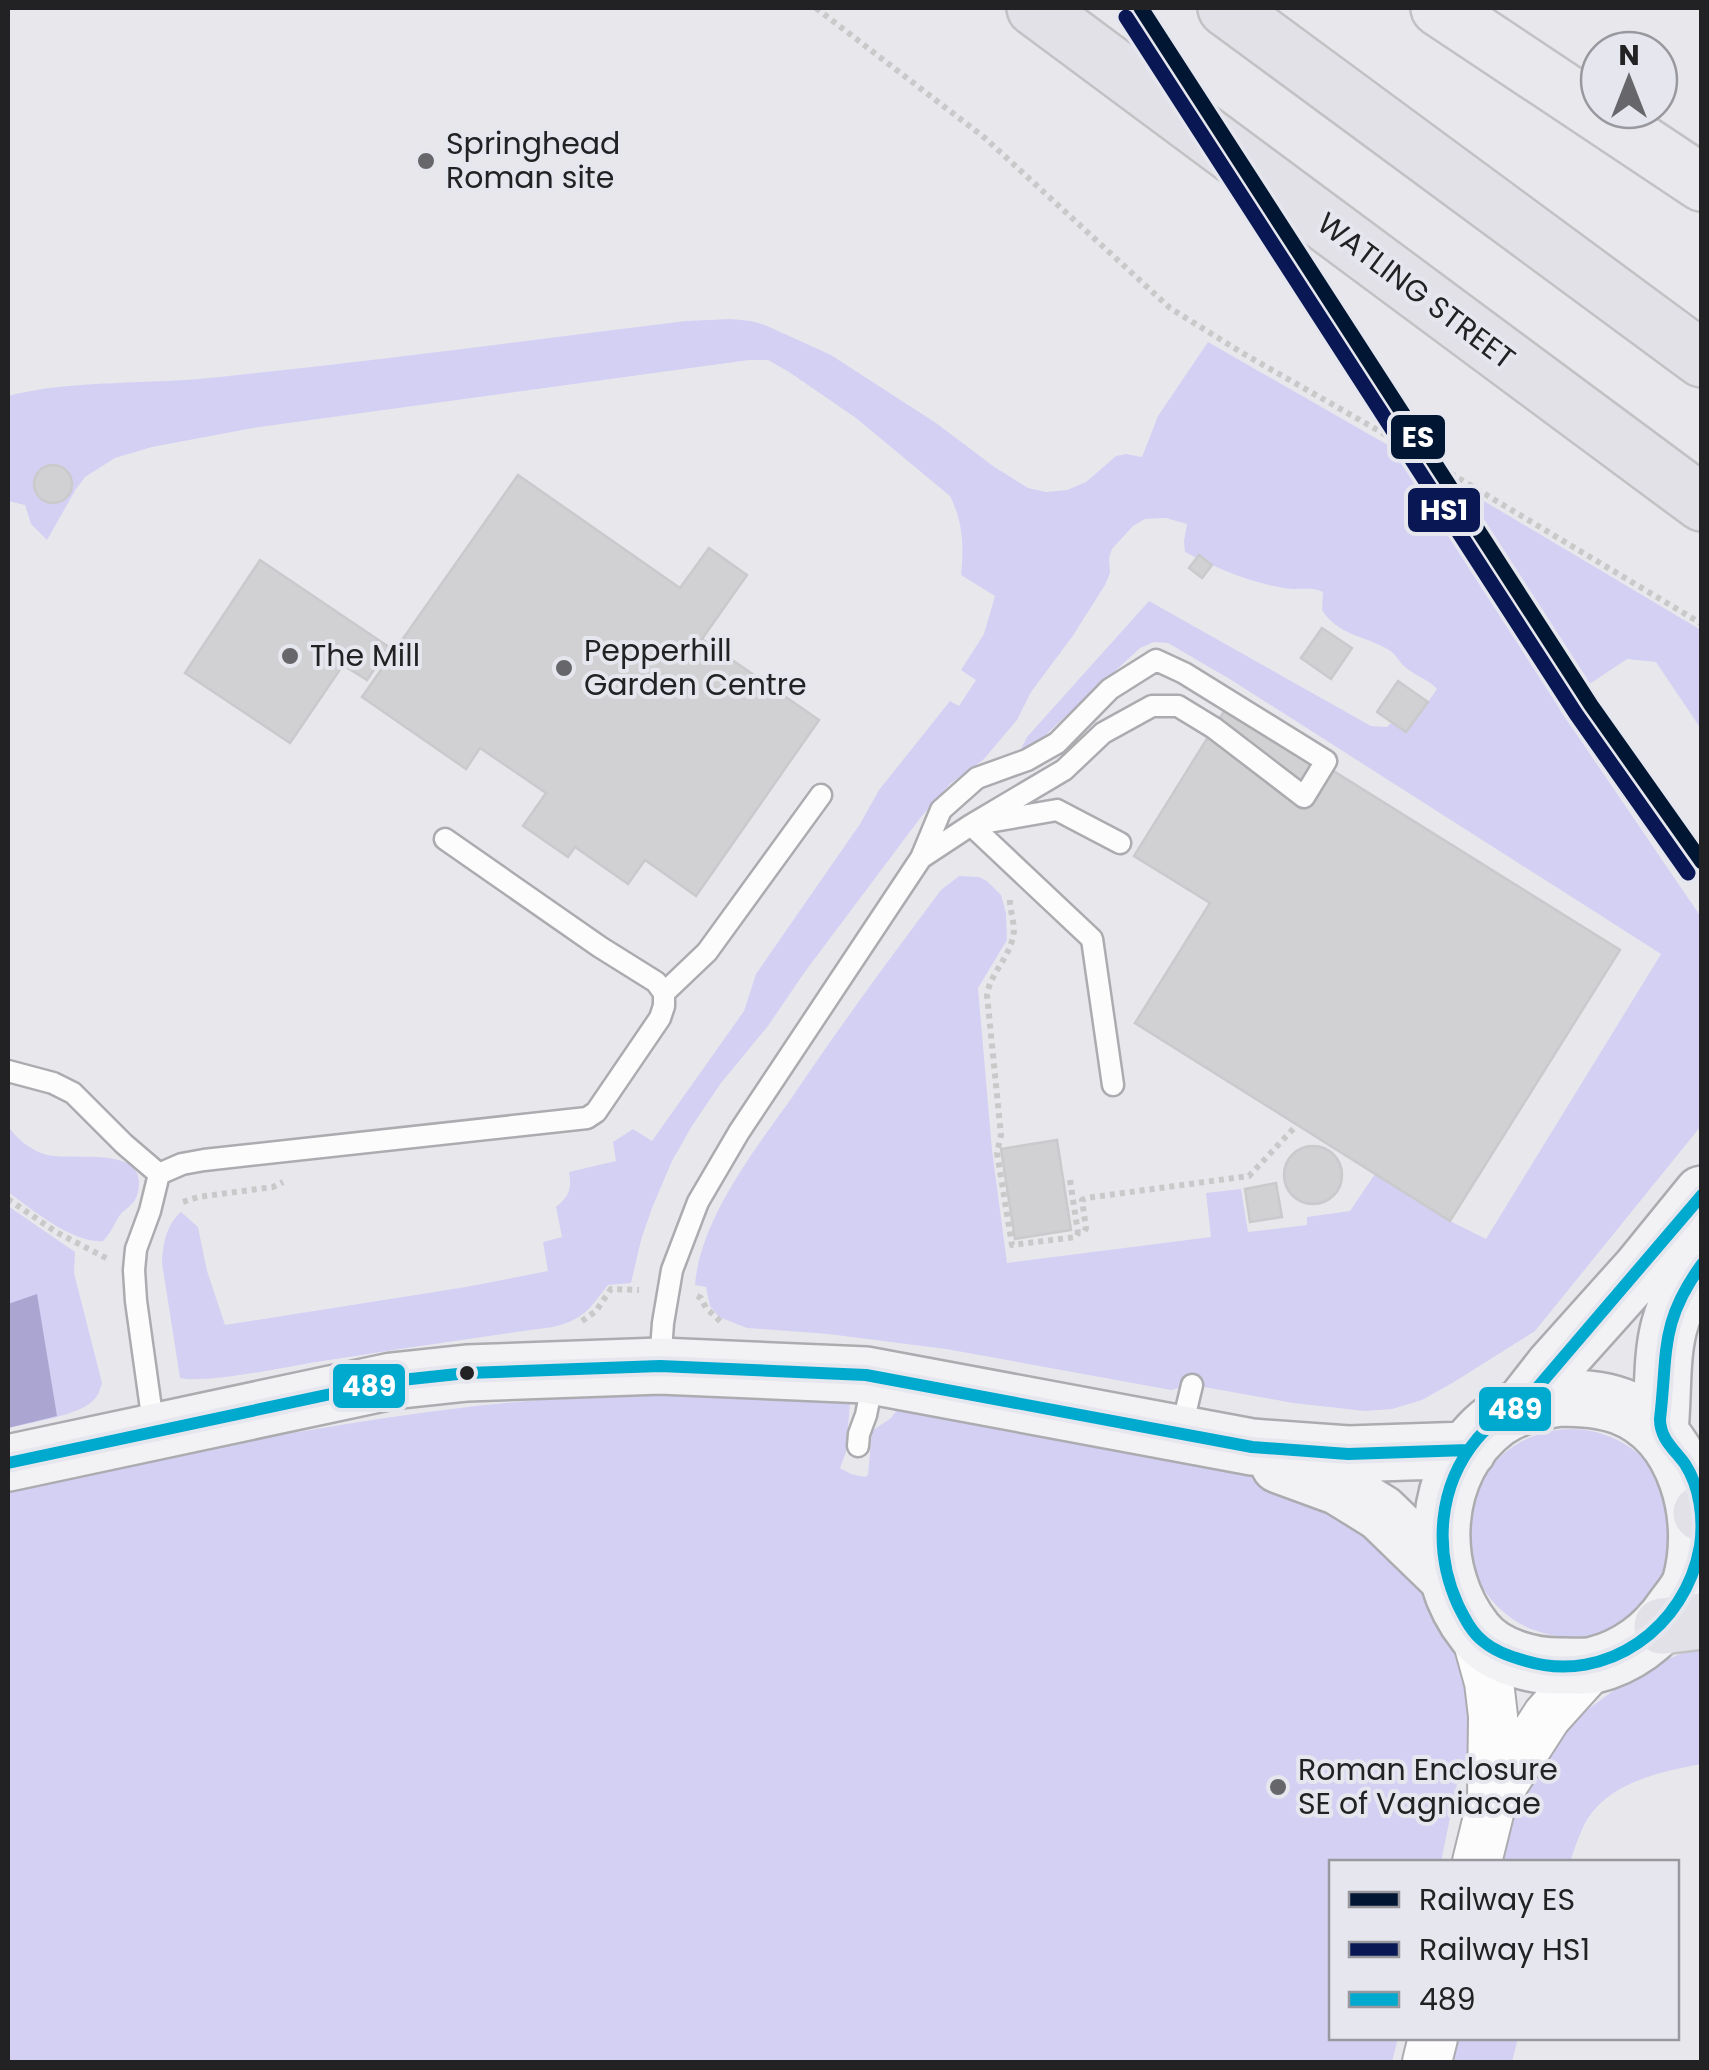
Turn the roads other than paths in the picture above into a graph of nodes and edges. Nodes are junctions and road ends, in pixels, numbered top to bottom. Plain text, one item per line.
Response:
1 (1035, 8) edge
2 (1226, 8) edge
3 (1254, 8) edge
4 (1440, 8) edge
5 (1702, 183) edge
6 (1504, 214) junction
7 (1702, 359) edge
8 (1602, 430) junction
9 (1702, 502) edge
10 (1702, 542) edge
11 (821, 795) dead end
12 (971, 826) junction
13 (445, 839) dead end
14 (1120, 843) dead end
15 (922, 858) junction
16 (664, 993) junction
17 (8, 1071) edge
18 (1113, 1086) dead end
19 (159, 1174) junction
20 (1702, 1194) edge
21 (1702, 1263) edge
22 (660, 1366) junction
23 (873, 1377) junction
24 (1522, 1407) junction
25 (154, 1432) junction
26 (1660, 1432) junction
27 (858, 1446) dead end
28 (1252, 1446) junction
29 (1468, 1450) junction
30 (8, 1464) edge
31 (1701, 1513) edge
32 (1448, 1578) junction
33 (1682, 1624) edge
34 (1476, 1635) junction
35 (1593, 1665) junction
36 (1492, 1801) junction
37 (1477, 1860) edge

1 - 8 highway, WATLING STREET
2 - 6 highway
3 - 6 highway
4 - 5 main road
6 - 7 highway
8 - 9 highway, WATLING STREET
8 - 10 highway
11 - 16 lane
12 - 14 lane
12 - 15 lane
12 - 15 lane
12 - 18 lane
13 - 16 lane
15 - 22 lane
16 - 19 lane
17 - 19 lane
19 - 25 lane
20 - 24 main road
21 - 26 main road
22 - 23 main road
22 - 25 main road
23 - 27 lane
23 - 28 main road
24 - 26 main road
24 - 29 main road
25 - 30 main road
26 - 31 main road
28 - 29 main road
28 - 32 main road
29 - 32 main road
31 - 33 main road
32 - 34 main road
33 - 35 main road
34 - 35 main road
34 - 36 street
35 - 36 street
36 - 37 street

